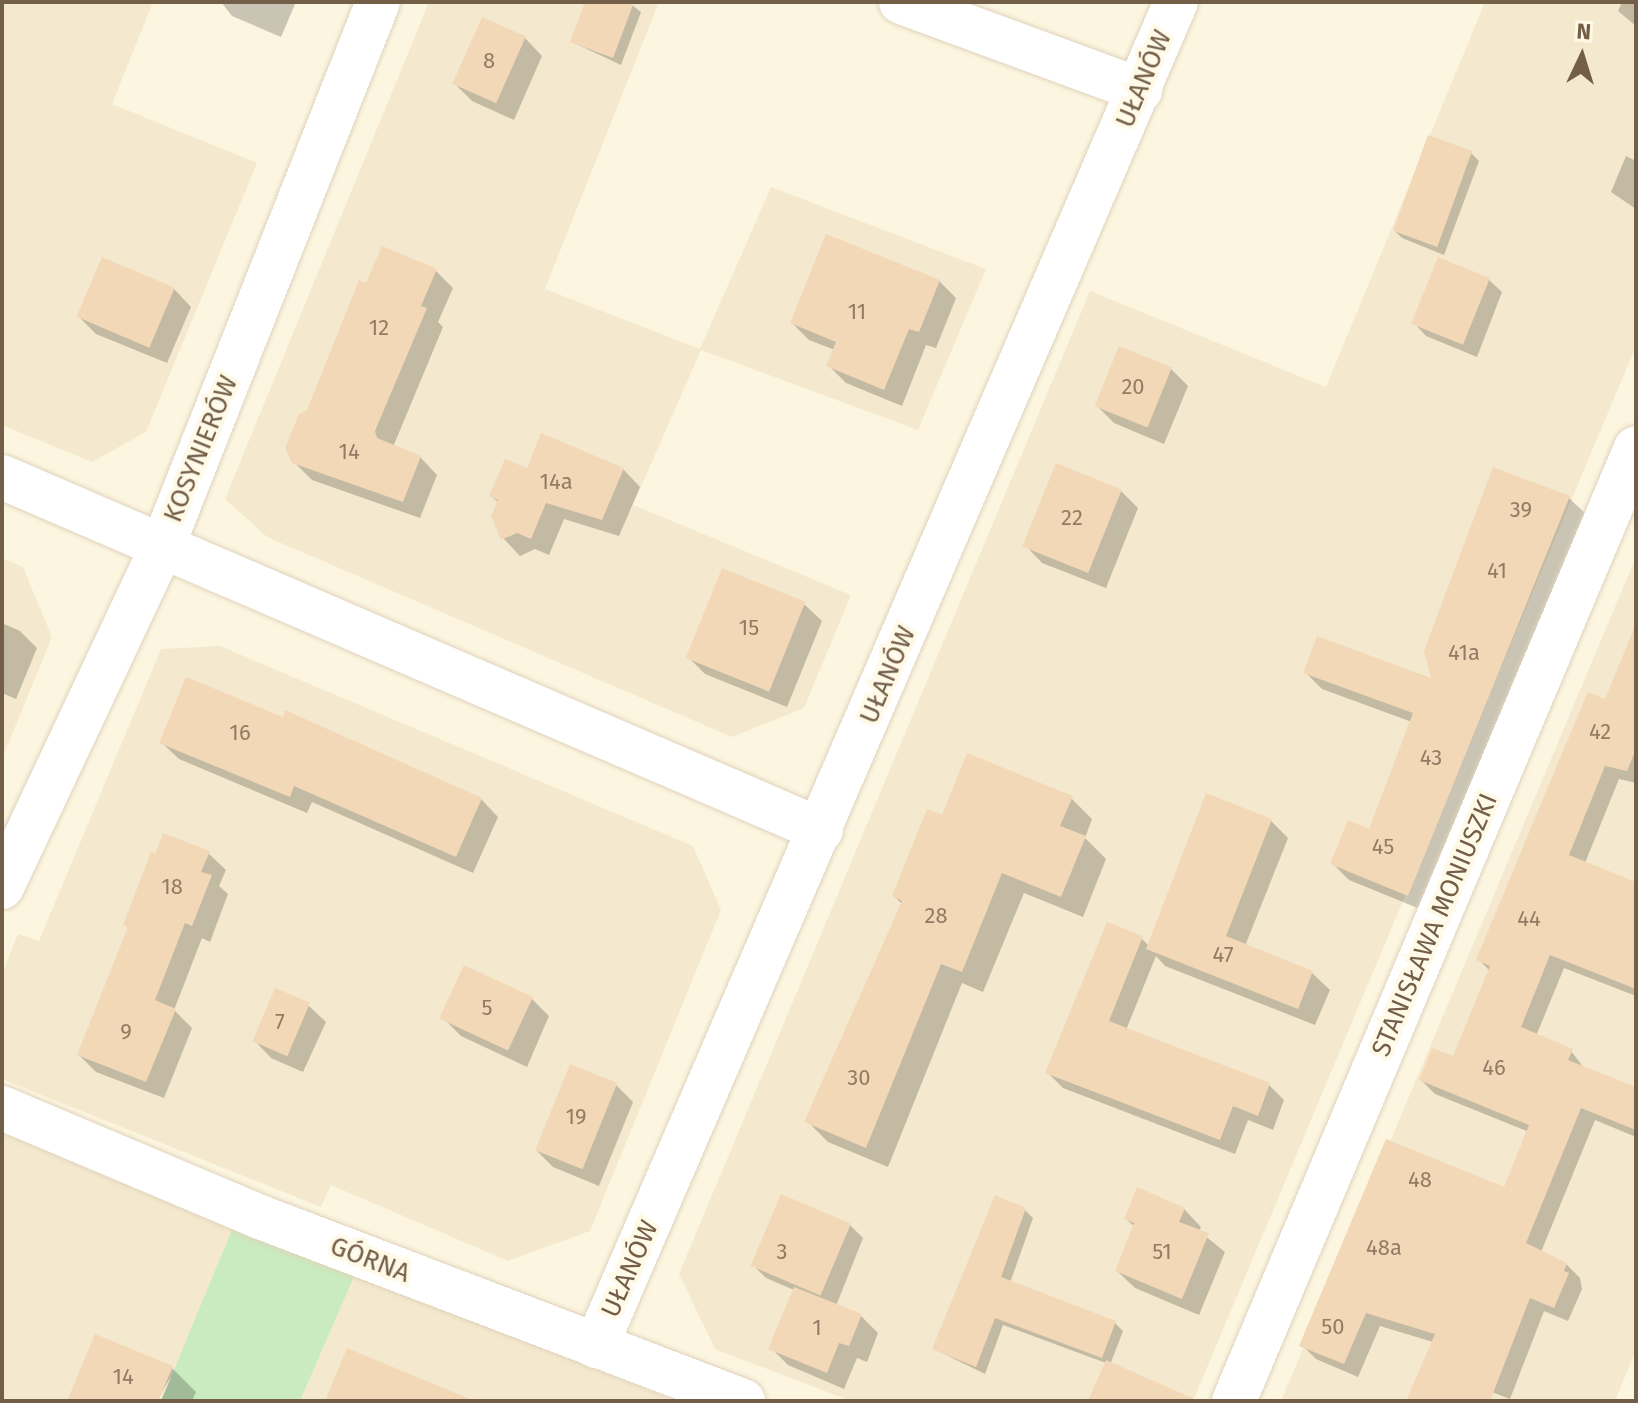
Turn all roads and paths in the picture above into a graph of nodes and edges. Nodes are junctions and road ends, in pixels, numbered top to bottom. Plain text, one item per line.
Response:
1 (378, 2) edge
2 (901, 2) edge
3 (1176, 2) edge
4 (1140, 90) junction
5 (1636, 448) edge
6 (2, 477) edge
7 (163, 545) junction
8 (821, 830) junction
9 (2, 887) edge
10 (2, 1108) edge
11 (596, 1346) junction
12 (743, 1401) edge
13 (1234, 1401) edge

1 - 7 street, KOSYNIERÓW
2 - 4 street
3 - 4 street, UŁANÓW
4 - 8 street, UŁANÓW
5 - 13 street, STANISŁAWA MONIUSZKI
6 - 7 street
7 - 8 street
7 - 9 street, KOSYNIERÓW
8 - 11 street, UŁANÓW
10 - 11 street, GÓRNA
11 - 12 street, GÓRNA

